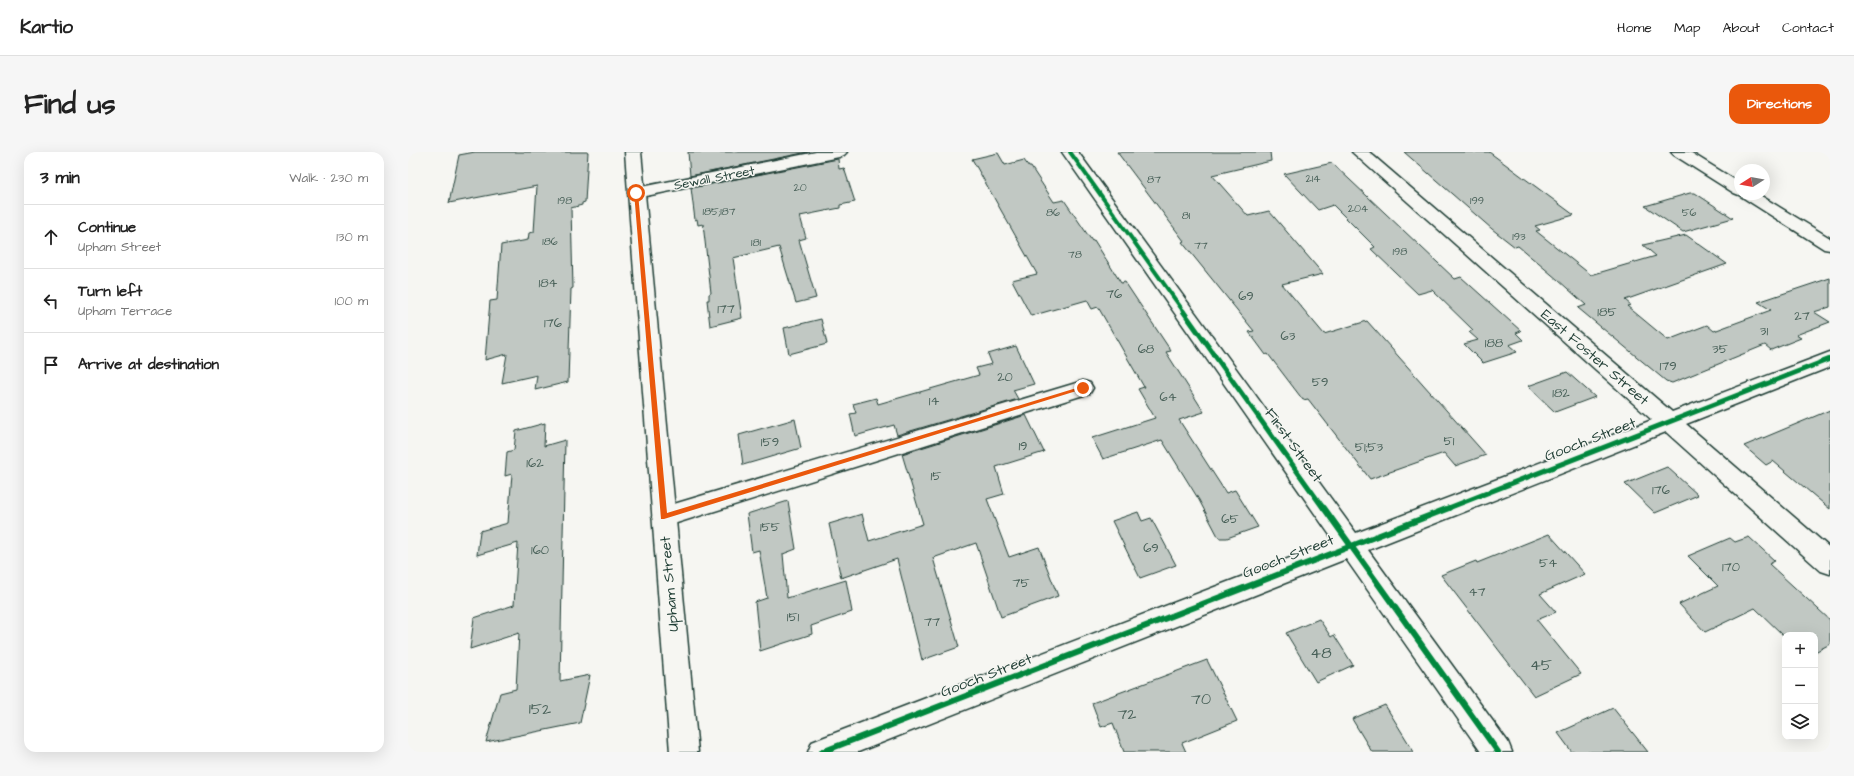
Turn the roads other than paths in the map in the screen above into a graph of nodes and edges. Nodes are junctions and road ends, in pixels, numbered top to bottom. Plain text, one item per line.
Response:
1 (632, 152) edge
2 (839, 152) edge
3 (1070, 152) edge
4 (1360, 152) edge
5 (1679, 152) edge
6 (1734, 186) edge
7 (636, 193) junction
8 (1757, 200) edge
9 (1830, 245) edge
10 (1830, 359) edge
11 (1083, 388) dead end
12 (1669, 422) junction
13 (664, 517) junction
14 (1351, 544) junction
15 (1830, 563) edge
16 (684, 752) edge
17 (822, 752) edge
18 (1498, 752) edge

1 - 7 street, Upham Street
2 - 7 street, Sewall Street
3 - 14 street, First Street
4 - 12 street, East Foster Street
5 - 6 street
7 - 13 street, Upham Street
8 - 9 street
10 - 12 street, Gooch Street
11 - 13 street
12 - 14 street, Gooch Street
12 - 15 street, East Foster Street
13 - 16 street, Upham Street
14 - 17 street, Gooch Street
14 - 18 street, First Street

